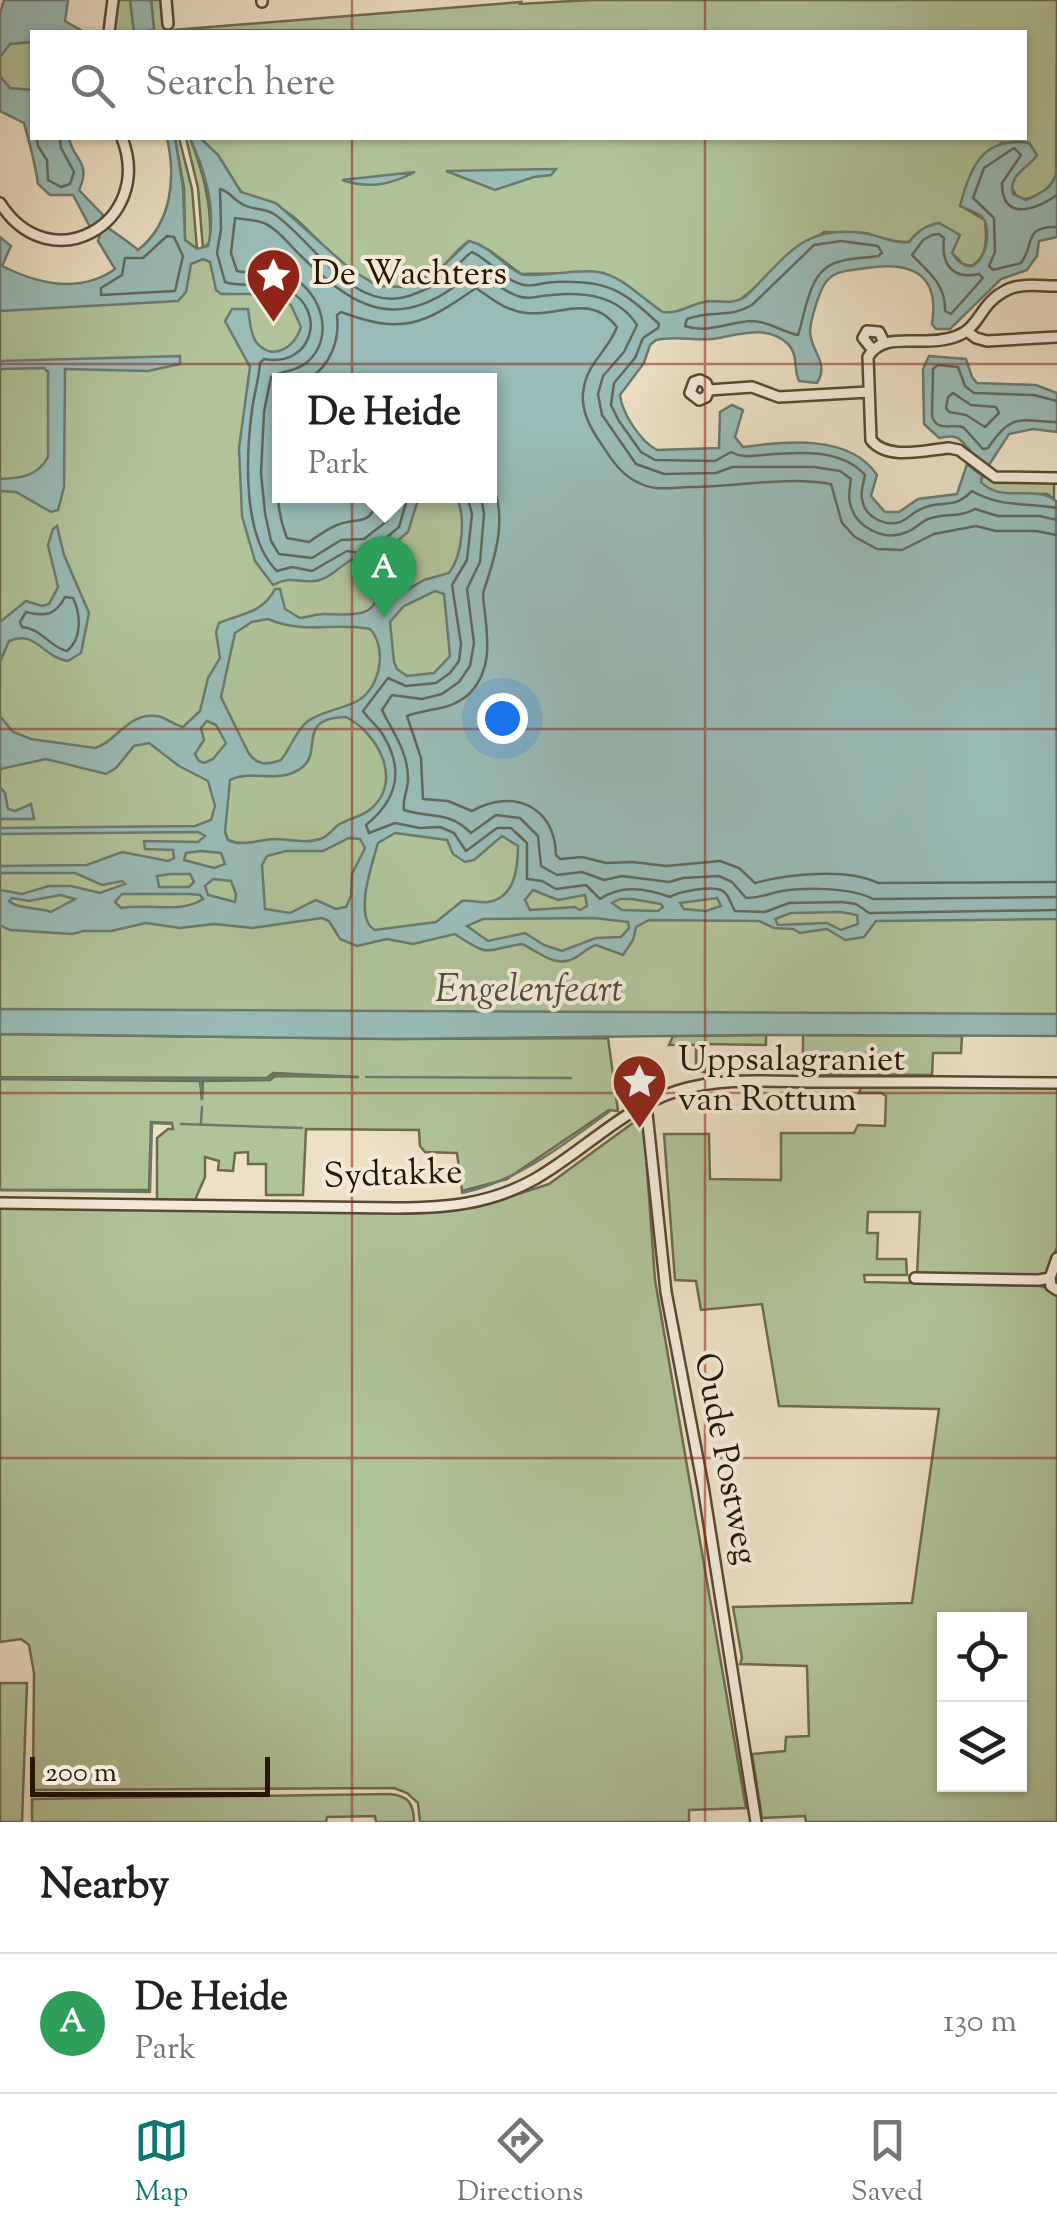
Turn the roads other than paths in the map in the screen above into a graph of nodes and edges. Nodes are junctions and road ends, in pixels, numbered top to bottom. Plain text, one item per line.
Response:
1 (113, 0) edge
2 (166, 0) edge
3 (168, 24) dead end
4 (109, 30) edge
5 (122, 140) edge
6 (0, 203) edge
7 (1057, 286) edge
8 (968, 332) junction
9 (1057, 338) edge
10 (884, 342) junction
11 (872, 349) junction
12 (710, 390) dead end
13 (868, 392) junction
14 (1057, 478) edge
15 (1057, 1083) edge
16 (646, 1104) junction
17 (0, 1203) edge
18 (1057, 1258) edge
19 (915, 1278) dead end
20 (1050, 1278) junction
21 (1057, 1290) edge
22 (756, 1822) edge

1 - 4 street
2 - 3 street
5 - 6 street
7 - 8 street
8 - 9 street
8 - 10 street
10 - 11 street
10 - 11 street
11 - 13 street
12 - 13 street
13 - 14 street
15 - 16 street, Sydtakke
16 - 17 street, Sydtakke
16 - 22 street, Oude Postweg
18 - 20 street
19 - 20 street
20 - 21 street

